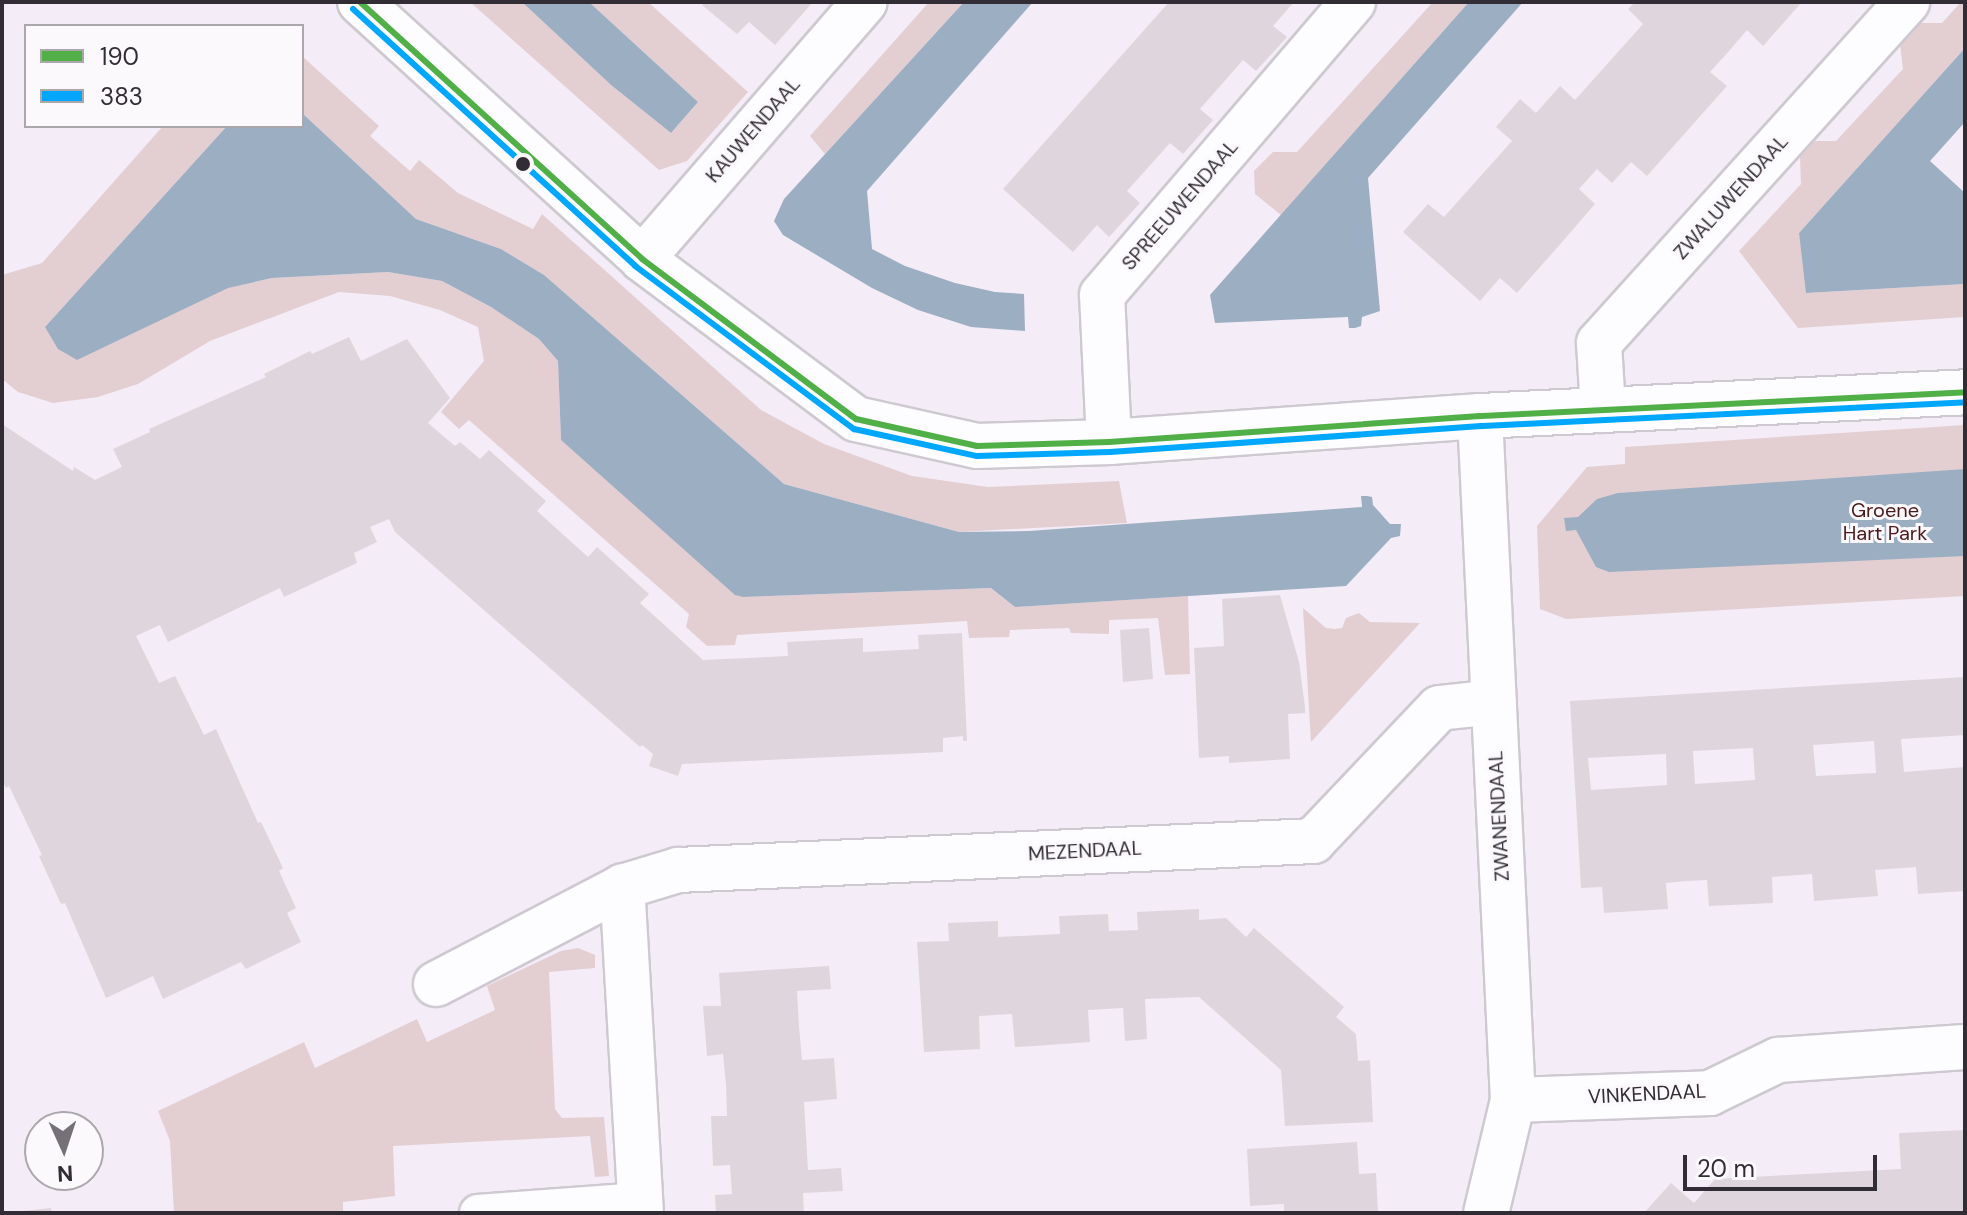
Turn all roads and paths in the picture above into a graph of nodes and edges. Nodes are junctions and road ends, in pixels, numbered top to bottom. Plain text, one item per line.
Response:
1 (360, 2) edge
2 (865, 2) edge
3 (1353, 2) edge
4 (1907, 2) edge
5 (642, 259) junction
6 (1965, 392) edge
7 (1603, 410) junction
8 (1480, 416) junction
9 (1109, 442) junction
10 (1494, 702) junction
11 (622, 887) junction
12 (436, 984) dead end
13 (1965, 1047) edge
14 (1513, 1100) junction
15 (640, 1207) edge
16 (478, 1213) edge
17 (1486, 1213) edge

1 - 5 street
2 - 5 street, KAUWENDAAL
3 - 9 street, SPREEUWENDAAL
4 - 7 street, ZWALUWENDAAL
5 - 9 street
6 - 7 street
7 - 8 street
8 - 9 street
8 - 10 street, ZWANENDAAL
10 - 11 street, MEZENDAAL
10 - 14 street, ZWANENDAAL
11 - 12 street, MEZENDAAL
11 - 15 street
13 - 14 street, VINKENDAAL
14 - 17 street, ZWANENDAAL
15 - 16 lane

